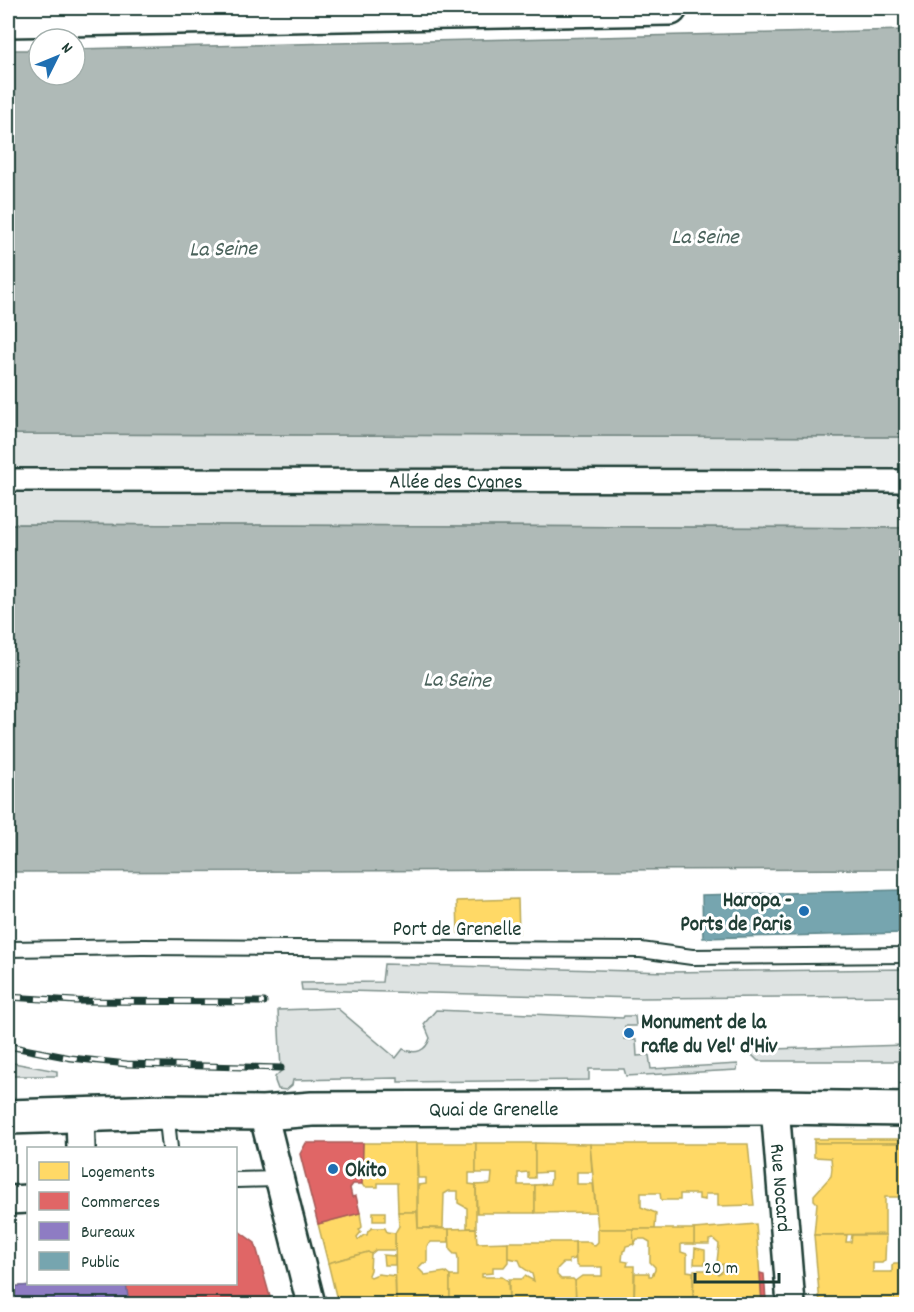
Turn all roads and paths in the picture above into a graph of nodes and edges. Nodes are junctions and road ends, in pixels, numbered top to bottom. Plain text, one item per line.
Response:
1 (670, 8) edge
2 (8, 20) edge
3 (8, 480) edge
4 (906, 481) edge
5 (8, 949) edge
6 (906, 955) edge
7 (775, 1107) junction
8 (906, 1109) edge
9 (166, 1112) junction
10 (263, 1113) junction
11 (80, 1116) junction
12 (8, 1117) edge
13 (81, 1147) edge
14 (170, 1147) edge
15 (279, 1179) junction
16 (237, 1180) edge
17 (27, 1199) edge
18 (8, 1200) edge
19 (311, 1305) edge
20 (791, 1305) edge

1 - 2 main road
3 - 4 street, Allée des Cygnes
5 - 6 lane, Port de Grenelle
7 - 8 main road, Quai de Grenelle
7 - 10 main road, Quai de Grenelle
7 - 20 street, Rue Nocard
9 - 10 main road, Quai de Grenelle
9 - 11 main road, Quai de Grenelle
9 - 14 lane
10 - 15 street
11 - 12 main road, Quai de Grenelle
11 - 13 street
15 - 16 lane
15 - 19 street
17 - 18 street

